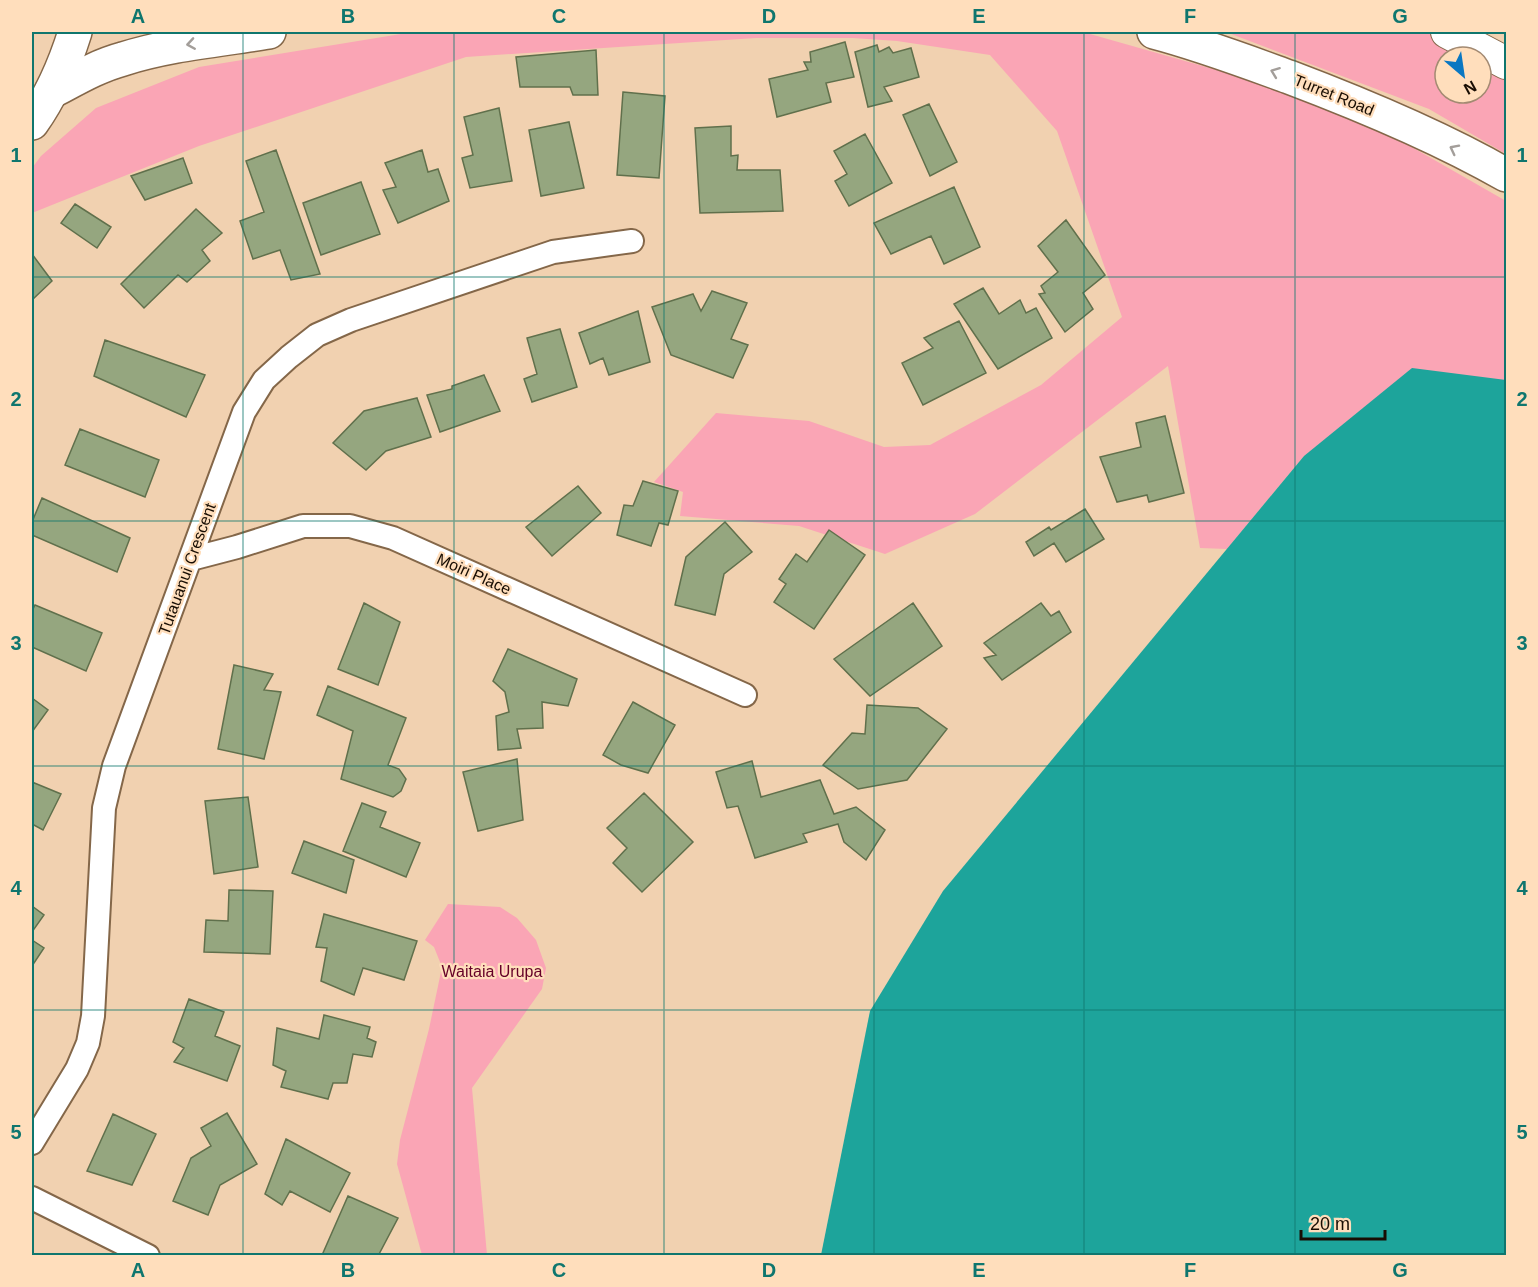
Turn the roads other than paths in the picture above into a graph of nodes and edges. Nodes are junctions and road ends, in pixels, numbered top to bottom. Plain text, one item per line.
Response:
1 (75, 32) edge
2 (269, 32) edge
3 (1154, 32) edge
4 (1448, 32) edge
5 (1506, 63) edge
6 (51, 92) junction
7 (32, 123) edge
8 (1506, 175) edge
9 (632, 241) dead end
10 (191, 559) junction
11 (745, 695) dead end
12 (32, 1143) edge
13 (32, 1198) edge
14 (148, 1256) edge

1 - 6 main road
2 -> 6 main road
8 -> 3 main road, Turret Road
4 - 5 main road
6 - 7 main road
9 - 10 street, Tutauanui Crescent
10 - 11 street, Moiri Place
10 - 12 street, Tutauanui Crescent
13 - 14 street

